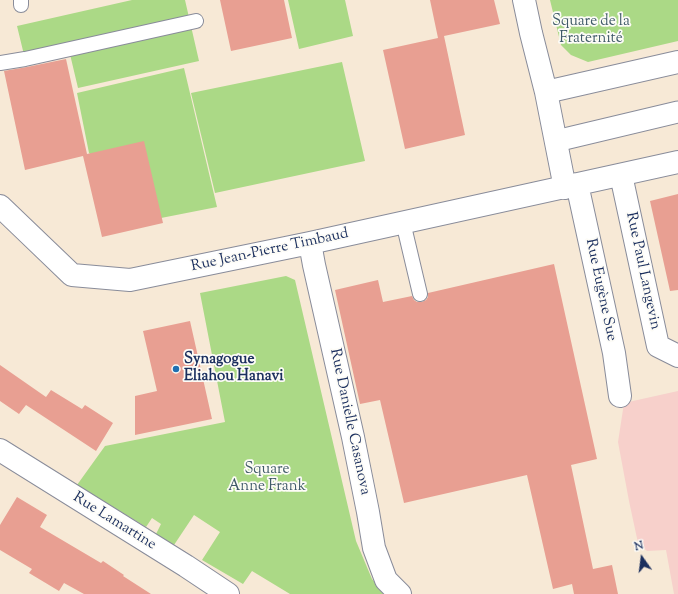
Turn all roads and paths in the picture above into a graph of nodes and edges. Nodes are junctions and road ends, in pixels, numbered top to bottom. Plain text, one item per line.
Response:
1 (524, 0) edge
2 (196, 21) dead end
3 (0, 62) edge
4 (678, 62) edge
5 (546, 92) junction
6 (678, 112) edge
7 (556, 141) junction
8 (678, 162) edge
9 (621, 175) junction
10 (571, 186) junction
11 (0, 206) edge
12 (403, 222) junction
13 (310, 243) junction
14 (420, 294) dead end
15 (678, 356) edge
16 (620, 396) dead end
17 (0, 450) edge
18 (228, 594) edge
19 (400, 594) edge

1 - 5 street, Rue Eugène Sue
2 - 3 lane
4 - 5 street
5 - 7 street, Rue Eugène Sue
6 - 7 street
7 - 10 street, Rue Eugène Sue
8 - 9 street, Rue Jean-Pierre Timbaud
9 - 10 street, Rue Jean-Pierre Timbaud
9 - 15 street, Rue Paul Langevin
10 - 12 street, Rue Jean-Pierre Timbaud
10 - 16 street, Rue Eugène Sue
11 - 13 street, Rue Jean-Pierre Timbaud
12 - 13 street, Rue Jean-Pierre Timbaud
12 - 14 lane
13 - 19 street, Rue Danielle Casanova
17 - 18 street, Rue Lamartine

